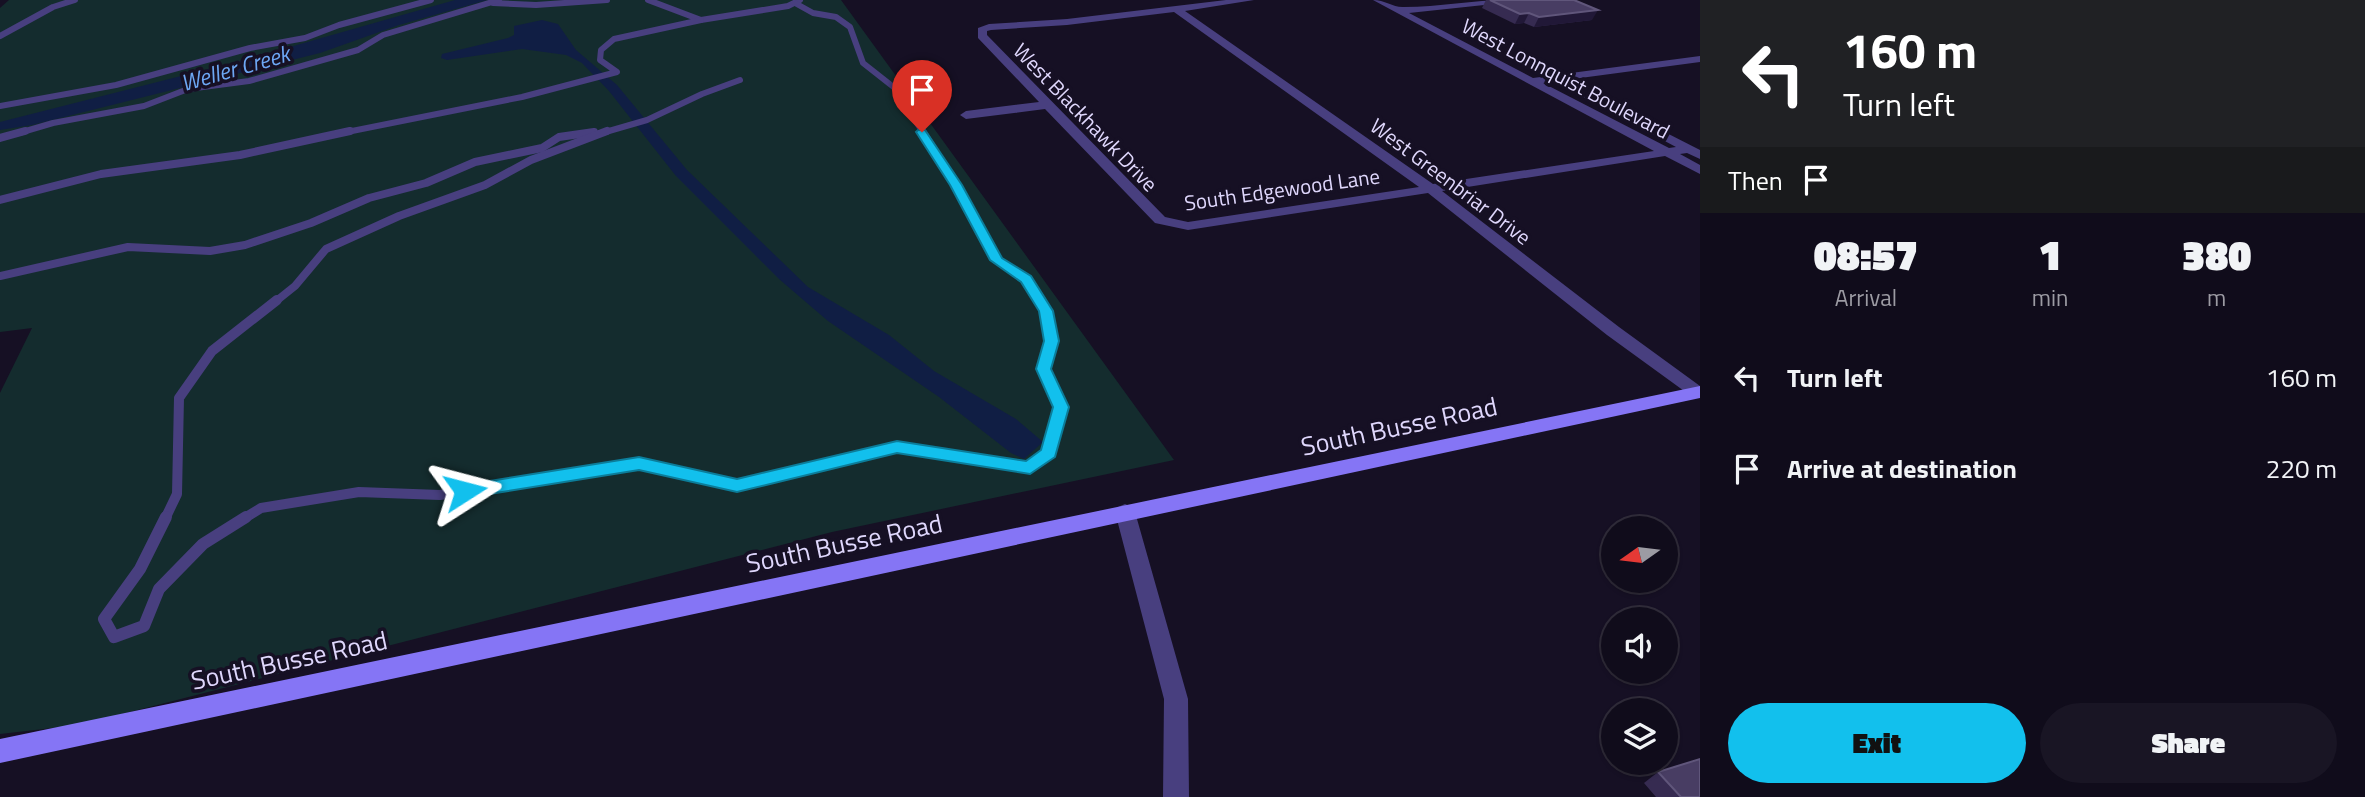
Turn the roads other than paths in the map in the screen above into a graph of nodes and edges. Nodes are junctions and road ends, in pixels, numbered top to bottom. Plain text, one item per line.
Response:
1 (75, 0) edge
2 (431, 0) edge
3 (499, 0) edge
4 (607, 0) edge
5 (648, 0) edge
6 (1249, 0) edge
7 (1378, 0) edge
8 (1503, 0) edge
9 (798, 1) edge
10 (491, 3) junction
11 (1398, 6) edge
12 (1175, 8) junction
13 (1416, 9) junction
14 (702, 20) junction
15 (0, 36) edge
16 (1700, 59) edge
17 (1552, 79) junction
18 (740, 80) dead end
19 (1532, 81) junction
20 (1047, 104) junction
21 (0, 106) edge
22 (966, 115) dead end
23 (609, 130) junction
24 (0, 138) edge
25 (1694, 152) edge
26 (1667, 153) junction
27 (1700, 170) edge
28 (1432, 190) junction
29 (0, 200) edge
30 (1171, 223) joint
31 (0, 276) edge
32 (1699, 392) edge
33 (1125, 512) junction
34 (0, 751) edge
35 (1176, 797) edge

1 - 15 lane
2 - 21 lane
3 - 10 lane
4 - 10 lane
5 - 14 lane
6 - 12 street
7 - 11 street, West Lonnquist Boulevard
8 - 13 street
9 - 14 lane
9 - 23 lane
10 - 24 lane
11 - 13 street, West Lonnquist Boulevard
11 - 19 street, West Lonnquist Boulevard
12 - 20 street, West Blackhawk Drive
12 - 28 street, West Greenbriar Drive
13 - 17 street, West Lonnquist Boulevard
14 - 29 lane
16 - 17 street
17 - 19 street
17 - 25 street, West Lonnquist Boulevard
18 - 23 lane
19 - 26 street, West Lonnquist Boulevard
20 - 22 street
20 - 30 street, West Blackhawk Drive
23 - 31 lane
25 - 26 street, South Edgewood Lane
26 - 27 street, West Lonnquist Boulevard
26 - 28 street, South Edgewood Lane
28 - 30 street, South Edgewood Lane
28 - 32 street, West Greenbriar Drive
32 - 33 main road, South Busse Road
33 - 34 main road, South Busse Road
33 - 35 street

